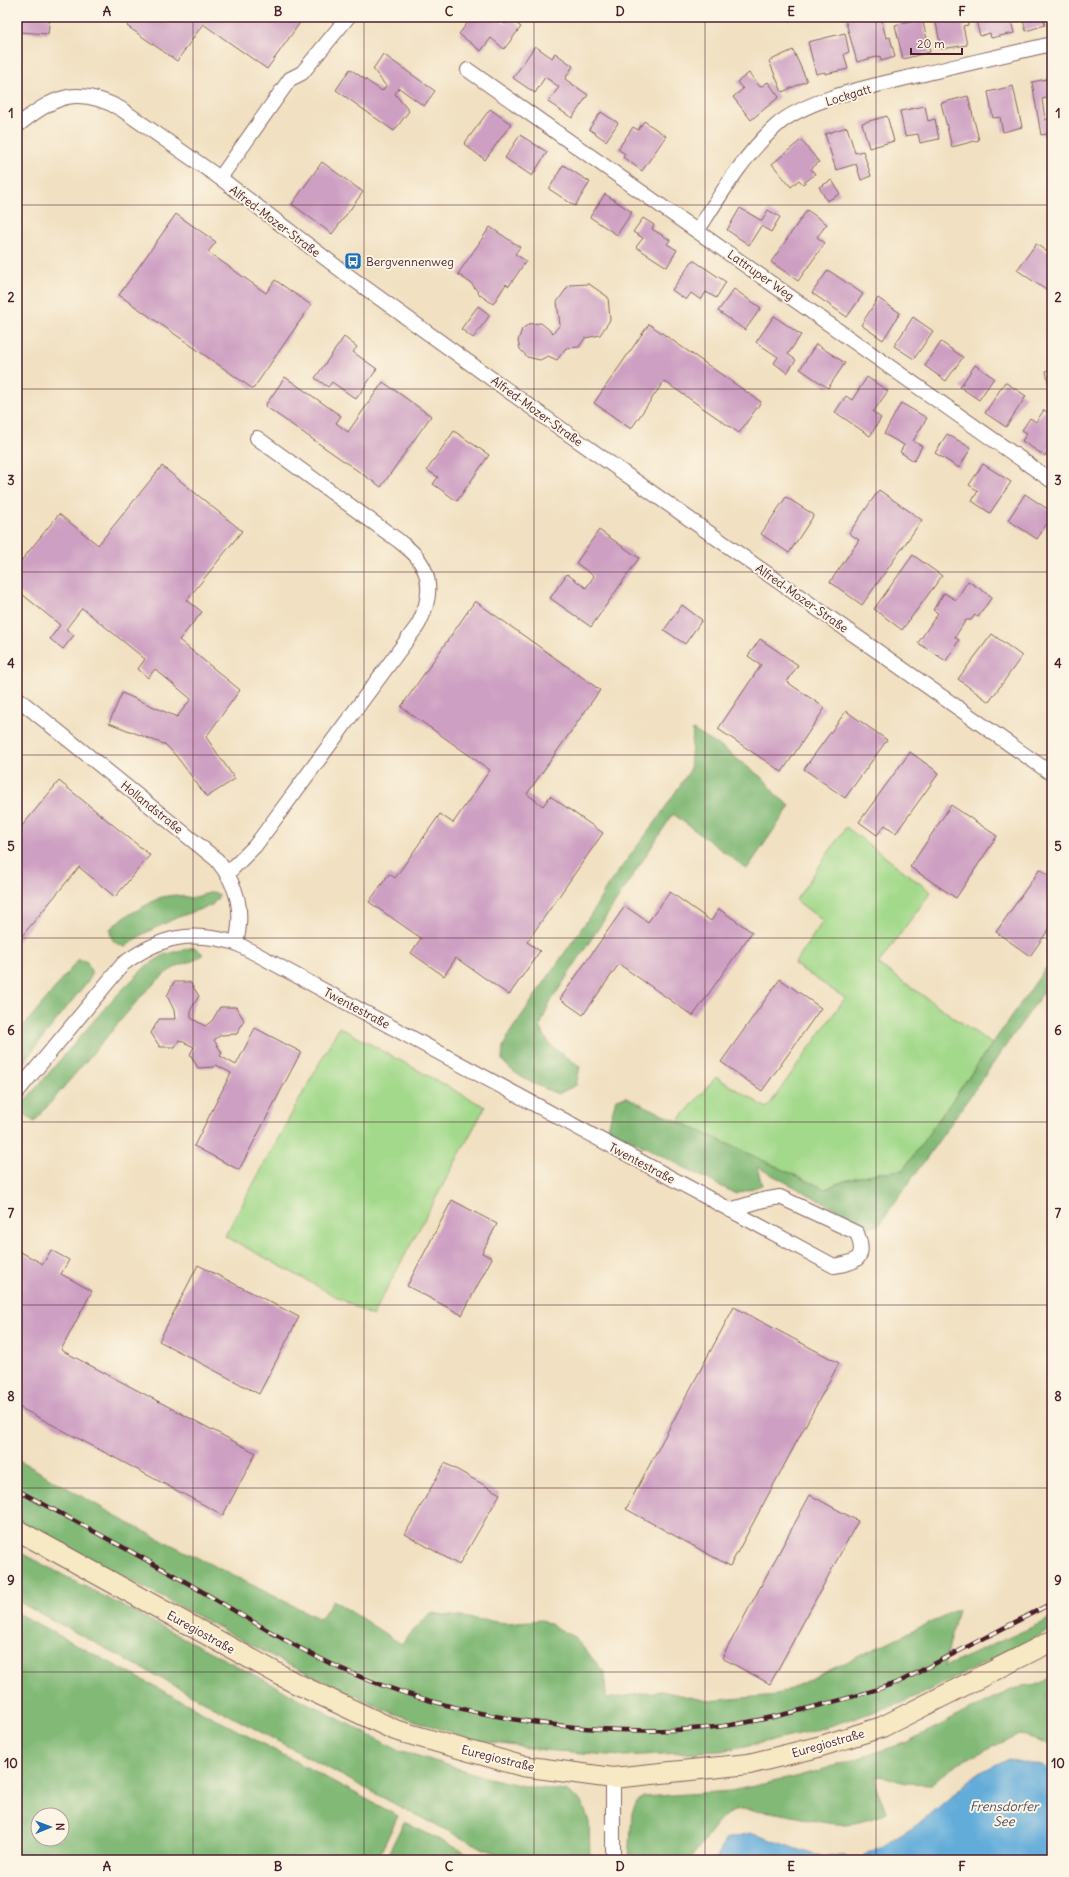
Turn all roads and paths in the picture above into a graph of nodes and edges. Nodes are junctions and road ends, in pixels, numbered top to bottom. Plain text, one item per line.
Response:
1 (348, 17) edge
2 (1052, 44) edge
3 (468, 70) dead end
4 (17, 126) edge
5 (220, 178) junction
6 (698, 230) junction
7 (257, 438) dead end
8 (1052, 481) edge
9 (17, 698) edge
10 (1052, 774) edge
11 (228, 873) junction
12 (236, 943) junction
13 (17, 1092) edge
14 (730, 1210) junction
15 (17, 1530) edge
16 (1052, 1641) edge
17 (614, 1778) junction
18 (612, 1860) edge

1 - 5 street
2 - 6 street, Lockgatt
3 - 6 street, Lattruper Weg
4 - 5 street, Alfred-Mozer-Straße
5 - 10 street, Alfred-Mozer-Straße
6 - 8 street, Lattruper Weg
7 - 11 street
9 - 11 street, Hollandstraße
11 - 12 street, Hollandstraße
12 - 13 street, Twentestraße
12 - 14 street, Twentestraße
14 - 14 street, Twentestraße
15 - 17 main road, Euregiostraße
16 - 17 main road, Euregiostraße
17 - 18 street

